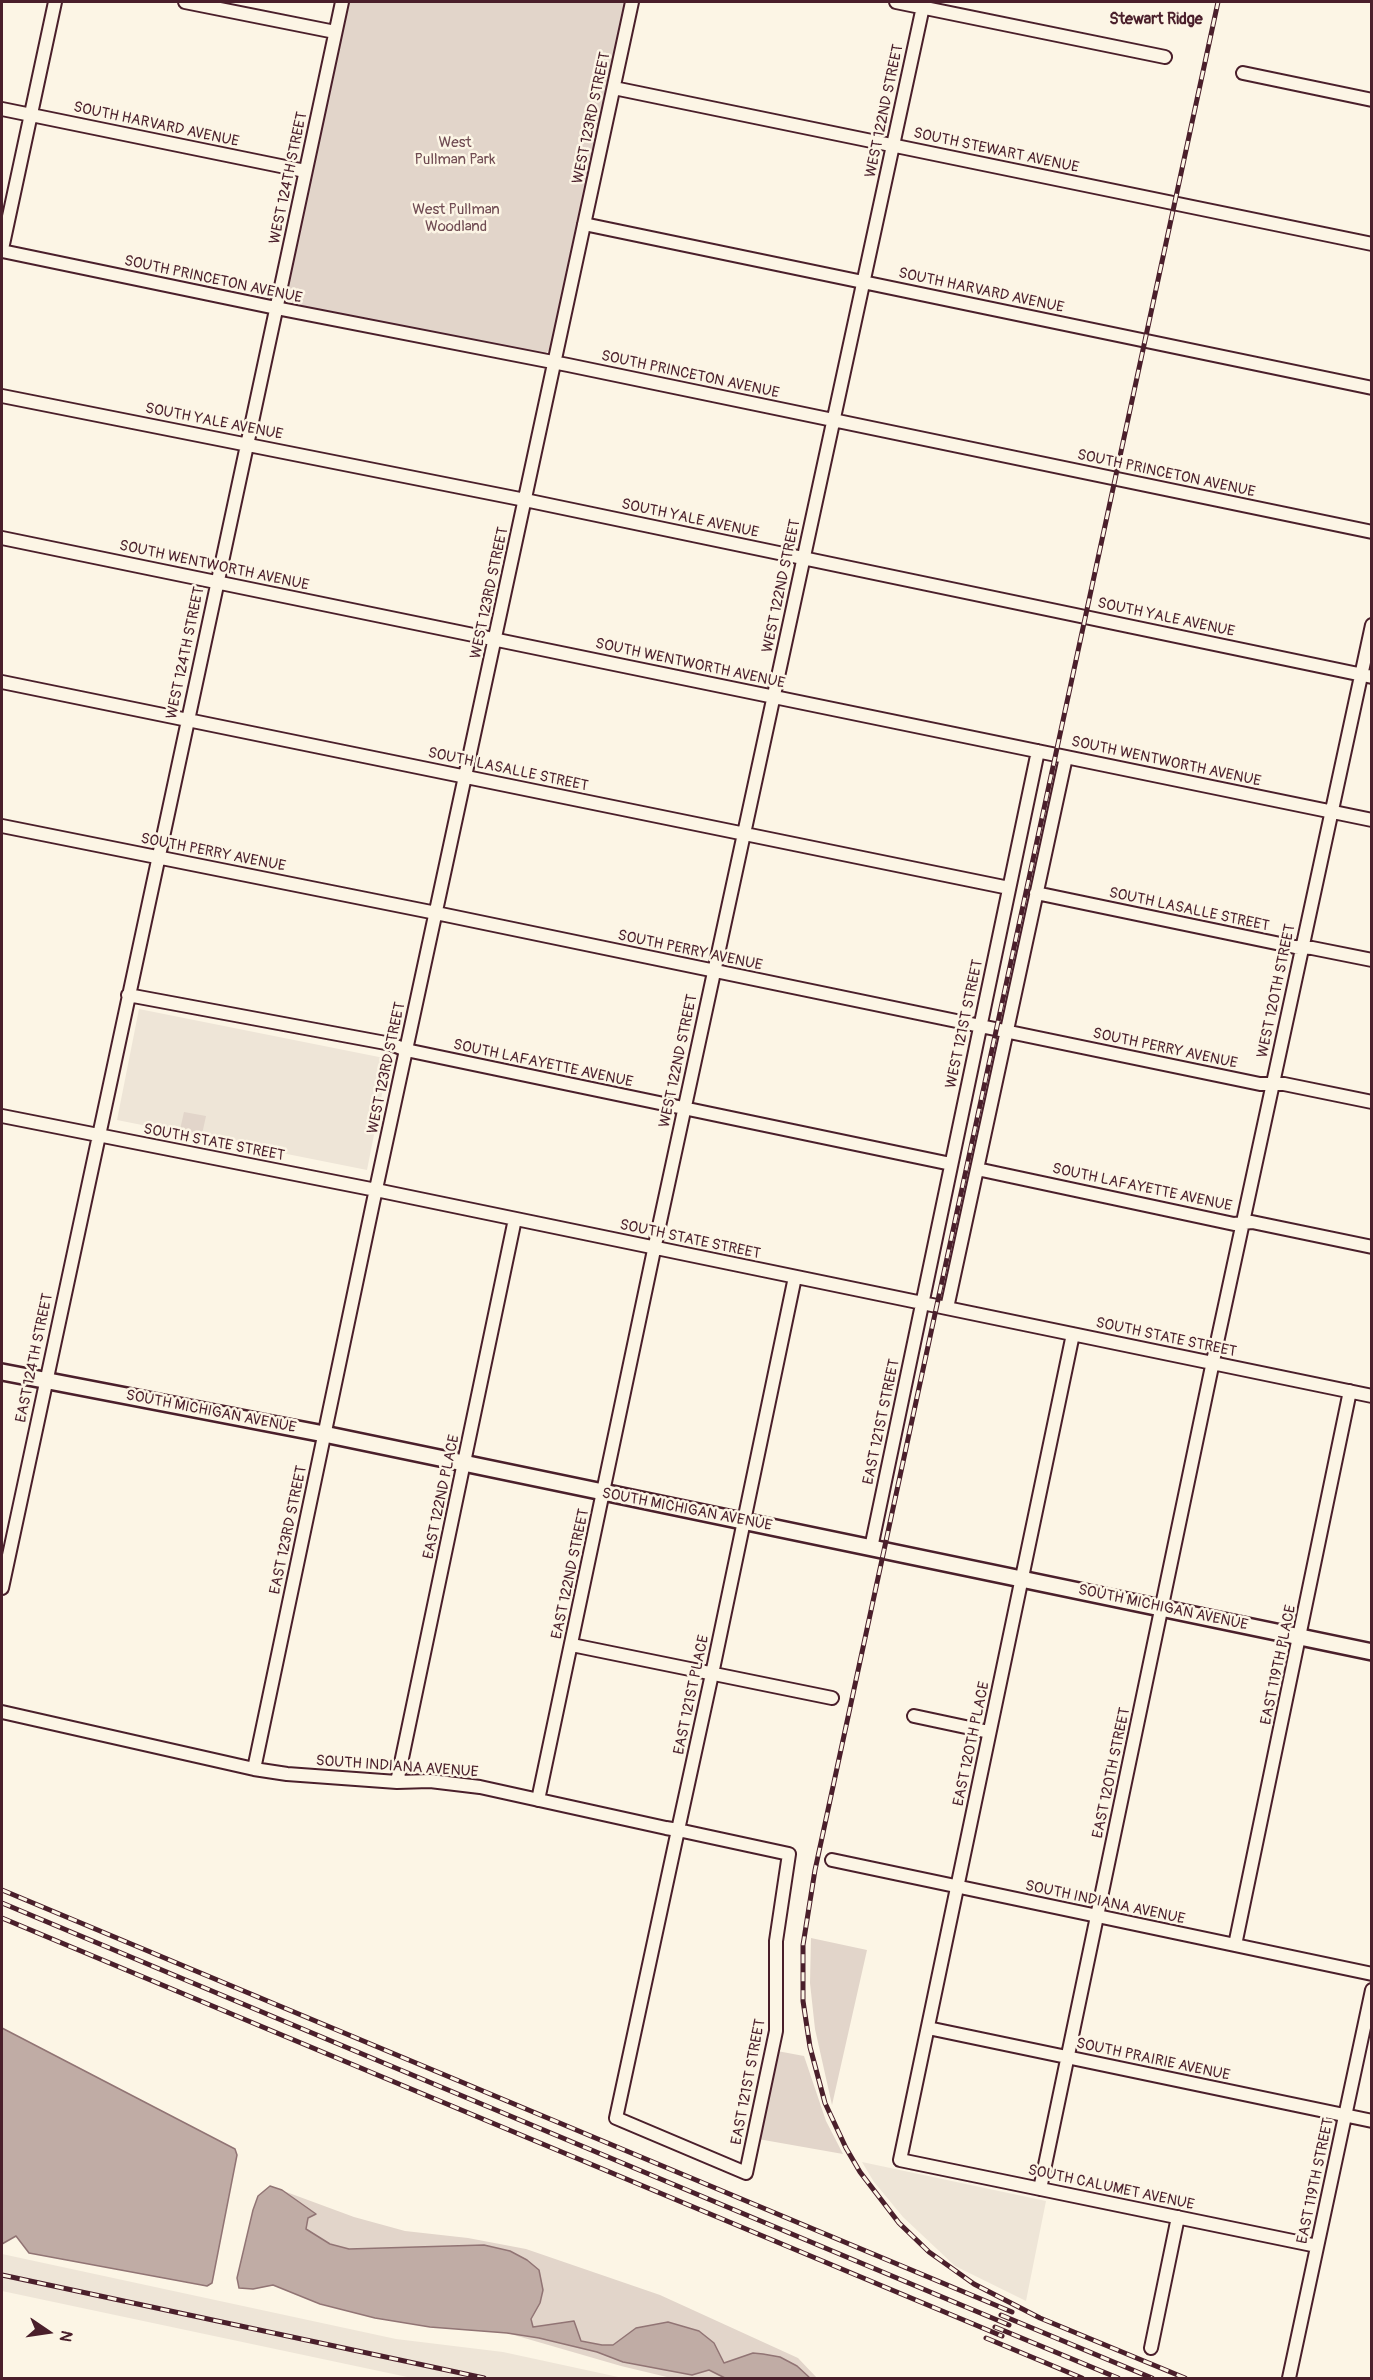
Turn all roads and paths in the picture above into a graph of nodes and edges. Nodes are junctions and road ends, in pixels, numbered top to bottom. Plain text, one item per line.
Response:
1 (54, 2) edge
2 (186, 2) edge
3 (342, 2) edge
4 (633, 2) edge
5 (896, 2) edge
6 (923, 4) edge
7 (335, 32) junction
8 (1165, 57) dead end
9 (1243, 73) dead end
10 (614, 88) junction
11 (1371, 100) edge
12 (2, 109) edge
13 (30, 115) junction
14 (893, 145) junction
15 (305, 171) junction
16 (584, 224) junction
17 (1371, 244) edge
18 (2, 250) edge
19 (863, 282) junction
20 (276, 308) junction
21 (555, 362) junction
22 (1371, 388) edge
23 (2, 396) edge
24 (833, 421) junction
25 (247, 443) junction
26 (525, 500) junction
27 (1371, 532) edge
28 (2, 538) edge
29 (804, 558) junction
30 (217, 582) junction
31 (1371, 625) edge
32 (495, 639) junction
33 (1366, 675) edge
34 (2, 682) edge
35 (774, 696) junction
36 (187, 720) junction
37 (1038, 751) junction
38 (1066, 757) junction
39 (465, 777) junction
40 (1331, 812) junction
41 (1371, 820) edge
42 (2, 826) edge
43 (744, 834) junction
44 (158, 857) junction
45 (1010, 888) junction
46 (1036, 893) junction
47 (436, 913) junction
48 (1302, 947) junction
49 (1371, 960) edge
50 (714, 971) junction
51 (128, 995) junction
52 (980, 1026) junction
53 (1006, 1032) junction
54 (406, 1050) junction
55 (1273, 1084) junction
56 (1371, 1102) edge
57 (685, 1109) junction
58 (2, 1116) edge
59 (98, 1135) junction
60 (951, 1164) junction
61 (977, 1169) junction
62 (376, 1190) junction
63 (515, 1219) junction
64 (1243, 1222) junction
65 (1371, 1247) edge
66 (654, 1248) junction
67 (795, 1277) junction
68 (922, 1303) junction
69 (947, 1308) junction
70 (1073, 1334) junction
71 (1212, 1363) junction
72 (2, 1372) edge
73 (46, 1380) junction
74 (1350, 1391) junction
75 (1371, 1396) edge
76 (324, 1434) junction
77 (464, 1464) junction
78 (603, 1494) junction
79 (743, 1522) junction
80 (871, 1548) junction
81 (1021, 1579) junction
82 (2, 1588) edge
83 (1161, 1608) junction
84 (1300, 1637) junction
85 (572, 1645) junction
86 (1371, 1652) edge
87 (712, 1674) junction
88 (832, 1698) dead end
89 (2, 1712) edge
90 (914, 1716) dead end
91 (989, 1732) junction
92 (254, 1769) junction
93 (397, 1782) junction
94 (538, 1800) junction
95 (678, 1830) junction
96 (789, 1854) joint
97 (832, 1860) dead end
98 (958, 1887) junction
99 (1097, 1917) junction
100 (1235, 1945) junction
101 (1371, 1974) edge
102 (1371, 1990) edge
103 (928, 2028) junction
104 (1068, 2058) junction
105 (1345, 2116) junction
106 (1371, 2121) edge
107 (900, 2160) joint
108 (746, 2173) joint
109 (1040, 2189) junction
110 (1178, 2217) junction
111 (1317, 2246) junction
112 (1151, 2348) dead end
113 (1289, 2379) edge

1 - 13 street
2 - 7 street
3 - 7 street, WEST 124TH STREET
4 - 10 street, WEST 123RD STREET
5 - 6 street
6 - 8 street
6 - 14 street, WEST 122ND STREET
7 - 15 street, WEST 124TH STREET
9 - 11 street
10 - 14 street, SOUTH STEWART AVENUE
10 - 16 street, WEST 123RD STREET
12 - 13 street, SOUTH HARVARD AVENUE
13 - 15 street, SOUTH HARVARD AVENUE
13 - 18 street
14 - 17 street, SOUTH STEWART AVENUE
14 - 19 street, WEST 122ND STREET
15 - 20 street, WEST 124TH STREET
16 - 19 street, SOUTH HARVARD AVENUE
16 - 21 street, WEST 123RD STREET
18 - 20 street, SOUTH PRINCETON AVENUE
19 - 22 street, SOUTH HARVARD AVENUE
19 - 24 street, WEST 122ND STREET
20 - 21 street, SOUTH PRINCETON AVENUE
20 - 25 street, WEST 124TH STREET
21 - 24 street, SOUTH PRINCETON AVENUE
21 - 26 street, WEST 123RD STREET
23 - 25 street, SOUTH YALE AVENUE
24 - 27 street, SOUTH PRINCETON AVENUE
24 - 29 street, WEST 122ND STREET
25 - 26 street, SOUTH YALE AVENUE
25 - 30 street, WEST 124TH STREET
26 - 29 street, SOUTH YALE AVENUE
26 - 32 street, WEST 123RD STREET
28 - 30 street, SOUTH WENTWORTH AVENUE
29 - 33 street, SOUTH YALE AVENUE
29 - 35 street, WEST 122ND STREET
30 - 32 street, SOUTH WENTWORTH AVENUE
30 - 36 street, WEST 124TH STREET
31 - 33 street, WEST 120TH STREET
32 - 35 street, SOUTH WENTWORTH AVENUE
32 - 39 street, WEST 123RD STREET
33 - 40 street, WEST 120TH STREET
34 - 36 street, SOUTH LASALLE STREET
35 - 37 street, SOUTH WENTWORTH AVENUE
35 - 43 street, WEST 122ND STREET
36 - 39 street, SOUTH LASALLE STREET
36 - 44 street, WEST 124TH STREET
37 - 38 street, SOUTH WENTWORTH AVENUE
37 - 45 street, WEST 121ST STREET
38 - 40 street, SOUTH WENTWORTH AVENUE
38 - 46 street
39 - 43 street, SOUTH LASALLE STREET
39 - 47 street, WEST 123RD STREET
40 - 41 street, SOUTH WENTWORTH AVENUE
40 - 48 street, WEST 120TH STREET
42 - 44 street, SOUTH PERRY AVENUE
43 - 45 street, SOUTH LASALLE STREET
43 - 50 street, WEST 122ND STREET
44 - 47 street, SOUTH PERRY AVENUE
44 - 51 street, WEST 124TH STREET
45 - 52 street, WEST 121ST STREET
46 - 48 street, SOUTH LASALLE STREET
46 - 53 street
47 - 50 street, SOUTH PERRY AVENUE
47 - 54 street, WEST 123RD STREET
48 - 49 street, SOUTH LASALLE STREET
48 - 55 street, WEST 120TH STREET
50 - 52 street, SOUTH PERRY AVENUE
50 - 57 street, WEST 122ND STREET
51 - 54 street, SOUTH LAFAYETTE AVENUE
51 - 59 street, WEST 124TH STREET
52 - 53 street, SOUTH PERRY AVENUE
52 - 60 street, WEST 121ST STREET
53 - 55 street, SOUTH PERRY AVENUE
53 - 61 street
54 - 57 street, SOUTH LAFAYETTE AVENUE
54 - 62 street, WEST 123RD STREET
55 - 56 street, SOUTH PERRY AVENUE
55 - 64 street, WEST 120TH STREET
57 - 60 street, SOUTH LAFAYETTE AVENUE
57 - 66 street, WEST 122ND STREET
58 - 59 street, SOUTH STATE STREET
59 - 62 street, SOUTH STATE STREET
59 - 73 street, EAST 124TH STREET
60 - 68 street, WEST 121ST STREET
61 - 64 street, SOUTH LAFAYETTE AVENUE
61 - 69 street
62 - 63 street, SOUTH STATE STREET
62 - 76 street, EAST 123RD STREET
63 - 66 street, SOUTH STATE STREET
63 - 77 street, EAST 122ND PLACE
64 - 65 street, SOUTH LAFAYETTE AVENUE
64 - 71 street, WEST 120TH STREET
66 - 67 street, SOUTH STATE STREET
66 - 78 street, EAST 122ND STREET
67 - 68 street, SOUTH STATE STREET
67 - 79 street, EAST 121ST PLACE
68 - 69 street, SOUTH STATE STREET
68 - 80 street, EAST 121ST STREET
69 - 70 street, SOUTH STATE STREET
70 - 71 street, SOUTH STATE STREET
70 - 81 street, EAST 120TH PLACE
71 - 74 street, SOUTH STATE STREET
71 - 83 street, EAST 120TH STREET
72 - 73 main road, SOUTH MICHIGAN AVENUE
73 - 76 main road, SOUTH MICHIGAN AVENUE
73 - 82 street, EAST 124TH STREET
74 - 75 street, SOUTH STATE STREET
74 - 84 street, EAST 119TH PLACE
76 - 77 main road, SOUTH MICHIGAN AVENUE
76 - 92 street, EAST 123RD STREET
77 - 78 main road, SOUTH MICHIGAN AVENUE
77 - 93 street, EAST 122ND PLACE
78 - 79 main road, SOUTH MICHIGAN AVENUE
78 - 85 street, EAST 122ND STREET
79 - 80 main road, SOUTH MICHIGAN AVENUE
79 - 87 street, EAST 121ST PLACE
80 - 81 main road, SOUTH MICHIGAN AVENUE
81 - 83 main road, SOUTH MICHIGAN AVENUE
81 - 91 street, EAST 120TH PLACE
83 - 84 main road, SOUTH MICHIGAN AVENUE
83 - 99 street, EAST 120TH STREET
84 - 86 main road, SOUTH MICHIGAN AVENUE
84 - 100 street, EAST 119TH PLACE
85 - 87 street
85 - 94 street, EAST 122ND STREET
87 - 88 street
87 - 95 street, EAST 121ST PLACE
89 - 92 street, SOUTH INDIANA AVENUE
90 - 91 street
91 - 98 street, EAST 120TH PLACE
92 - 93 street, SOUTH INDIANA AVENUE
93 - 94 street, SOUTH INDIANA AVENUE
94 - 95 street, SOUTH INDIANA AVENUE
95 - 96 street, SOUTH INDIANA AVENUE
95 - 108 street, EAST 121ST PLACE
96 - 108 street, EAST 121ST STREET
97 - 98 street, SOUTH INDIANA AVENUE
98 - 99 street, SOUTH INDIANA AVENUE
98 - 103 street, EAST 120TH PLACE
99 - 100 street, SOUTH INDIANA AVENUE
99 - 104 street, EAST 120TH STREET
100 - 101 street, SOUTH INDIANA AVENUE
102 - 105 street, EAST 119TH STREET
103 - 104 street, SOUTH PRAIRIE AVENUE
103 - 107 street, EAST 120TH PLACE
104 - 105 street, SOUTH PRAIRIE AVENUE
104 - 109 street, EAST 120TH STREET
105 - 106 street, SOUTH PRAIRIE AVENUE
105 - 111 street, EAST 119TH STREET
107 - 109 street, SOUTH CALUMET AVENUE
109 - 110 street, SOUTH CALUMET AVENUE
110 - 111 street, SOUTH CALUMET AVENUE
110 - 112 street
111 - 113 street, EAST 119TH STREET

